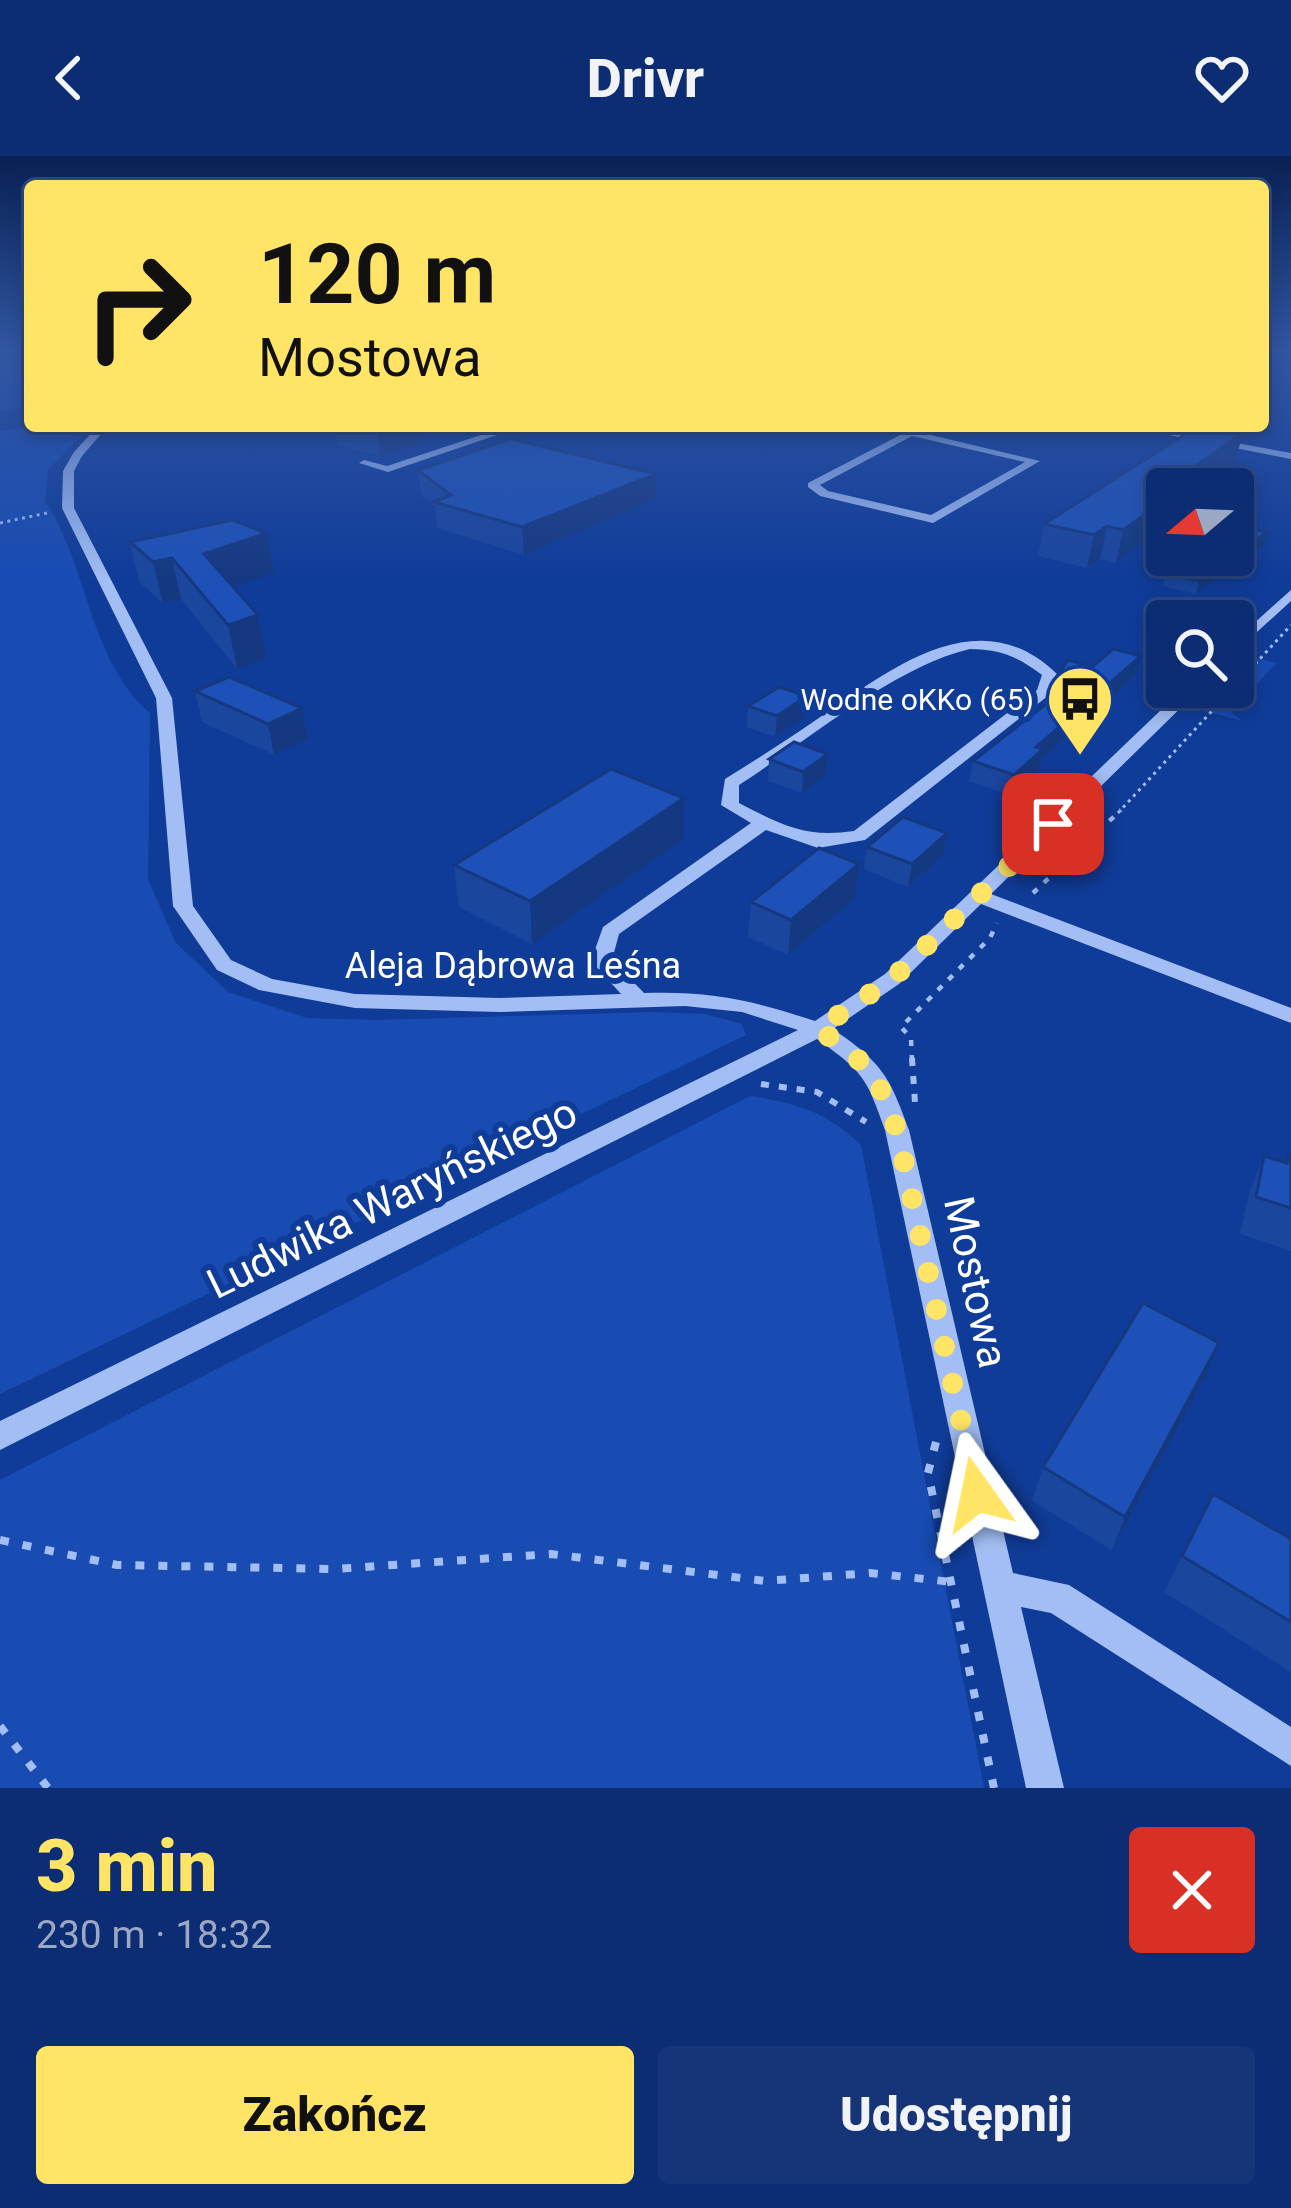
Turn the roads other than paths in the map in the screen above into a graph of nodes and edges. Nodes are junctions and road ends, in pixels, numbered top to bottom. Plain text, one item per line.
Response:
1 (98, 432) edge
2 (500, 432) edge
3 (902, 432) edge
4 (1160, 432) edge
5 (909, 434) junction
6 (1291, 456) edge
7 (364, 463) dead end
8 (1287, 602) edge
9 (1254, 631) edge
10 (1172, 708) edge
11 (764, 823) junction
12 (979, 896) junction
13 (638, 1000) junction
14 (1291, 1016) edge
15 (818, 1029) junction
16 (0, 1436) edge
17 (999, 1587) junction
18 (1291, 1748) edge
19 (1045, 1788) edge

1 - 13 street, Aleja Dąbrowa Leśna
2 - 7 street
3 - 5 street
4 - 6 street
5 - 5 street
8 - 9 street
10 - 12 street
11 - 11 street
11 - 13 street
12 - 14 street
12 - 15 street
13 - 15 street, Aleja Dąbrowa Leśna
15 - 16 street, Ludwika Waryńskiego
15 - 17 street, Mostowa
17 - 18 street
17 - 19 street, Mostowa

